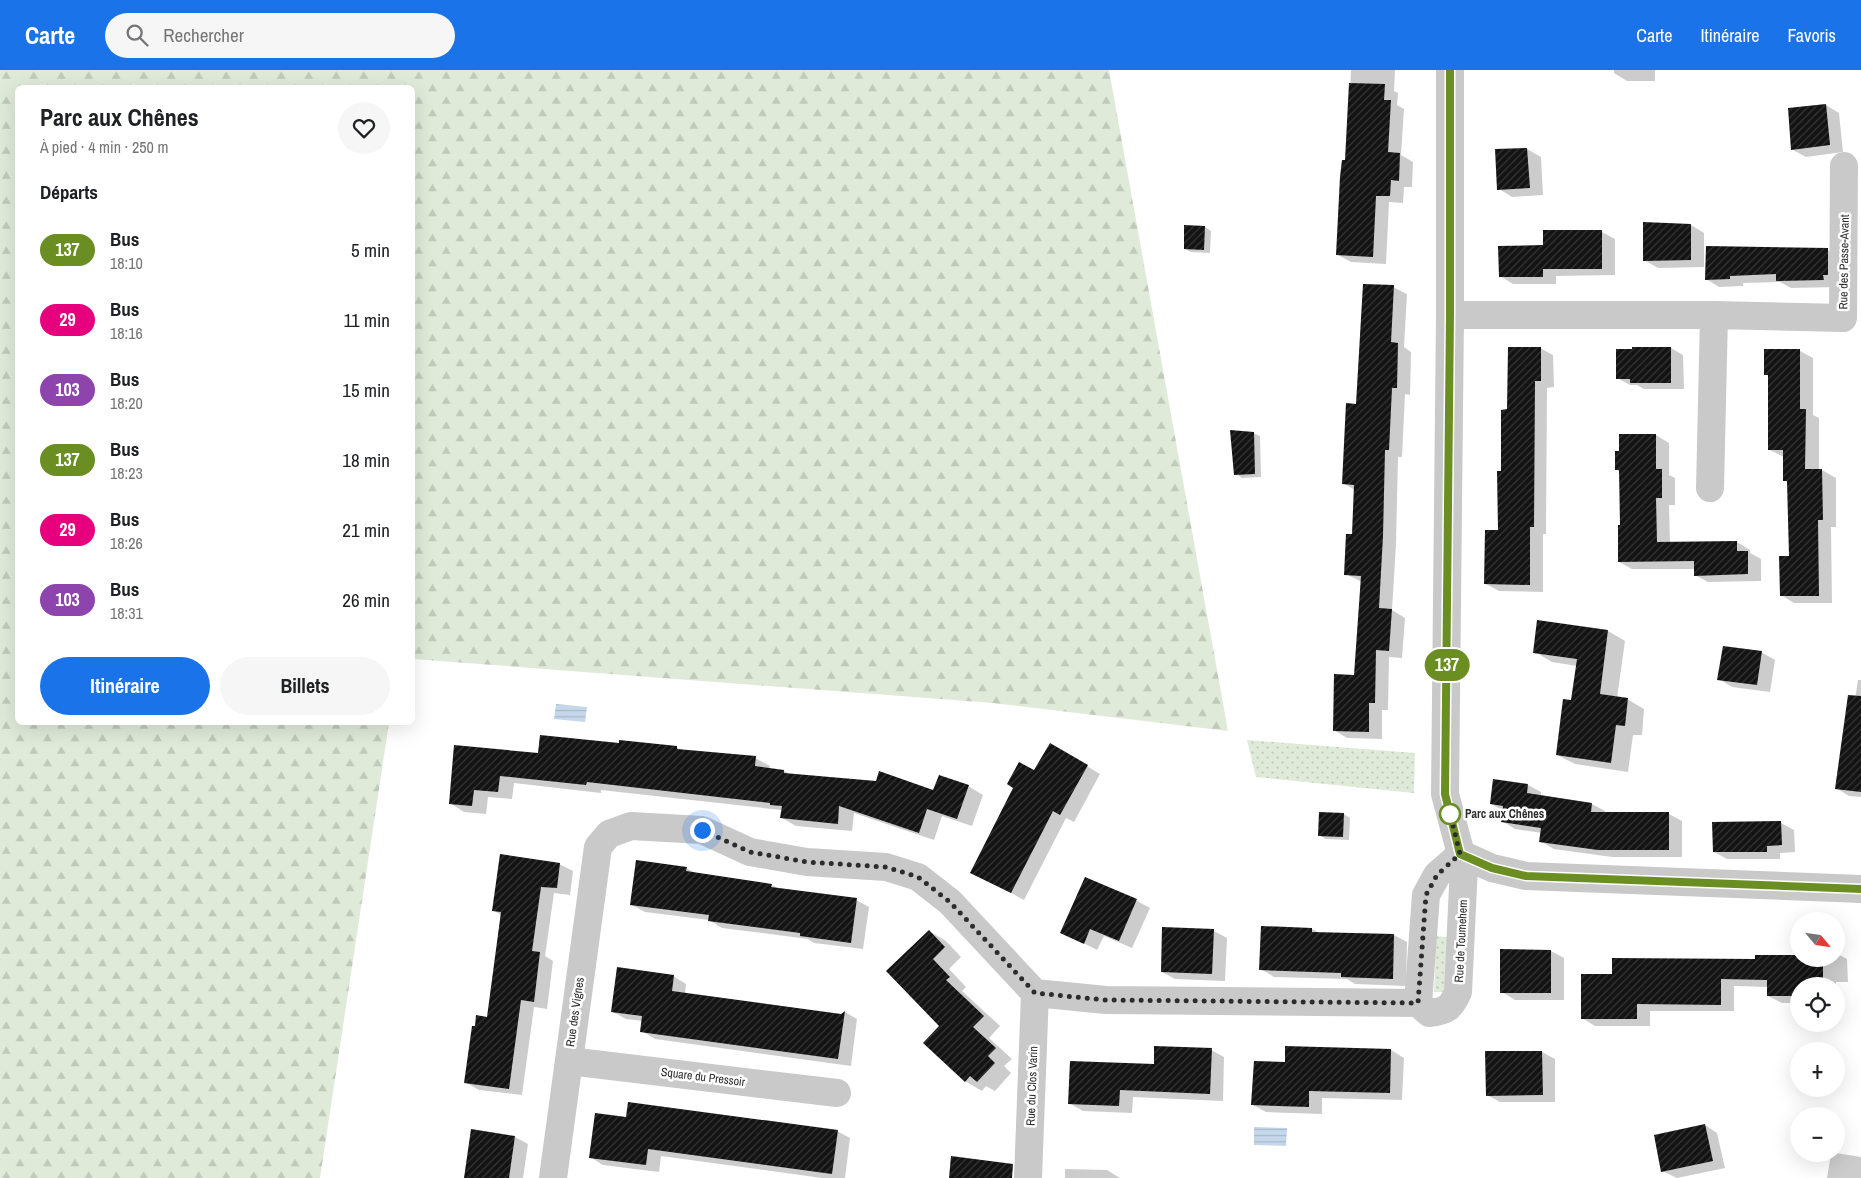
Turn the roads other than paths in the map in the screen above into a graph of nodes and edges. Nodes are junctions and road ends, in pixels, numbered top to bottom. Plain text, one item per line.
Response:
1 (1450, 70) edge
2 (1844, 166) dead end
3 (1450, 315) junction
4 (1714, 315) junction
5 (1710, 488) dead end
6 (1460, 854) junction
7 (1861, 889) edge
8 (1035, 993) junction
9 (1418, 1003) junction
10 (569, 1061) junction
11 (837, 1092) dead end
12 (553, 1178) edge
13 (1028, 1178) edge

1 - 3 street, Rue de Toumehem
2 - 4 street, Rue des Passe-Avant
3 - 4 street, Rue des Passe-Avant
3 - 6 street, Rue de Toumehem
4 - 5 street
6 - 7 street
6 - 9 street
6 - 9 street, Rue de Toumehem
8 - 9 street
8 - 10 street, Rue des Vignes
8 - 13 street, Rue du Clos Varin
10 - 11 street, Square du Pressoir
10 - 12 street, Rue des Vignes

